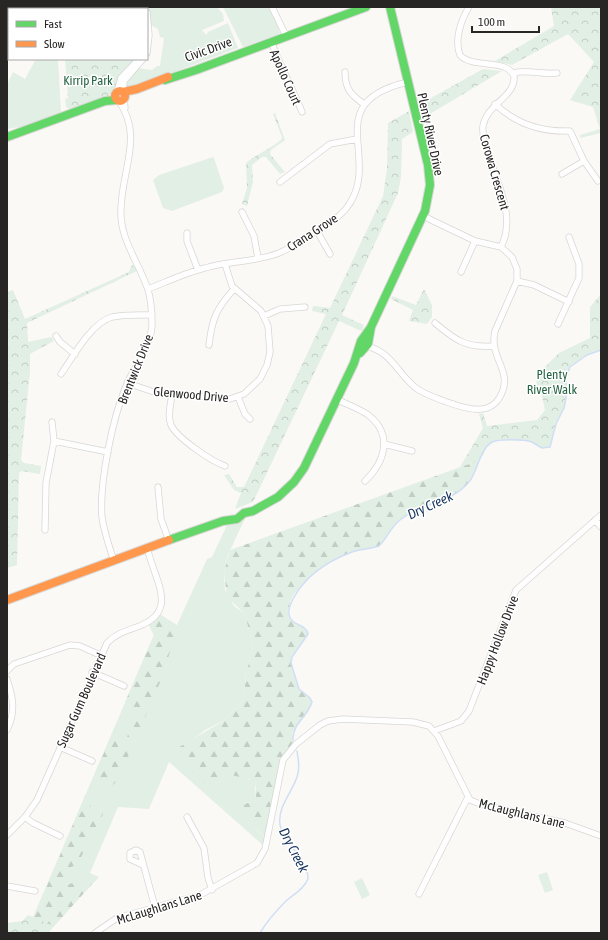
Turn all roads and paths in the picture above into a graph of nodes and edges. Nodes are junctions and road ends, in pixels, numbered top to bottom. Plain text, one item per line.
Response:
1 (272, 7) edge
2 (366, 7) edge
3 (390, 7) edge
4 (466, 8) edge
5 (286, 36) junction
6 (271, 42) junction
7 (138, 60) edge
8 (142, 60) edge
9 (345, 72) dead end
10 (513, 73) junction
11 (557, 73) dead end
12 (408, 82) junction
13 (120, 95) junction
14 (364, 104) junction
15 (495, 104) junction
16 (302, 112) dead end
17 (23, 130) junction
18 (7, 132) edge
19 (7, 137) edge
20 (357, 139) junction
21 (584, 161) junction
22 (562, 174) dead end
23 (598, 181) dead end
24 (280, 182) dead end
25 (242, 212) dead end
26 (423, 216) junction
27 (317, 231) junction
28 (187, 233) dead end
29 (569, 237) dead end
30 (475, 241) junction
31 (501, 247) junction
32 (330, 254) dead end
33 (258, 258) junction
34 (224, 264) junction
35 (198, 270) junction
36 (461, 272) dead end
37 (517, 281) junction
38 (148, 289) junction
39 (234, 289) junction
40 (569, 302) junction
41 (305, 307) dead end
42 (152, 315) junction
43 (264, 316) junction
44 (435, 323) dead end
45 (558, 324) dead end
46 (56, 336) dead end
47 (365, 343) junction
48 (209, 346) dead end
49 (493, 346) junction
50 (75, 354) junction
51 (61, 374) dead end
52 (127, 383) junction
53 (172, 394) junction
54 (238, 397) junction
55 (336, 400) junction
56 (250, 420) dead end
57 (52, 422) dead end
58 (54, 441) junction
59 (384, 444) junction
60 (108, 452) junction
61 (412, 452) dead end
62 (225, 466) dead end
63 (365, 481) dead end
64 (158, 488) dead end
65 (601, 515) edge
66 (595, 520) junction
67 (601, 527) edge
68 (45, 530) dead end
69 (169, 541) junction
70 (146, 551) junction
71 (114, 561) junction
72 (7, 600) edge
73 (100, 655) junction
74 (7, 671) edge
75 (92, 672) junction
76 (7, 679) edge
77 (124, 686) dead end
78 (7, 730) edge
79 (434, 731) junction
80 (60, 747) junction
81 (92, 761) dead end
82 (468, 797) junction
83 (187, 817) dead end
84 (25, 818) junction
85 (7, 833) edge
86 (60, 836) dead end
87 (601, 836) edge
88 (144, 865) dead end
89 (7, 886) edge
90 (212, 890) junction
91 (35, 891) dead end
92 (419, 894) dead end
93 (155, 907) junction
94 (95, 933) edge

1 - 5 street
2 - 5 street, Civic Drive
3 - 12 street, Plenty River Drive
4 - 10 street
5 - 6 street, Civic Drive
6 - 13 street, Civic Drive
6 - 16 street, Apollo Court
7 - 13 street
8 - 13 street
9 - 14 street
10 - 11 street
10 - 15 street, Corowa Crescent
12 - 14 street
12 - 26 street, Plenty River Drive
13 - 17 street, Civic Drive
13 - 38 street, Brentwick Drive
14 - 20 street, Crana Grove
15 - 21 street
15 - 31 street, Corowa Crescent
17 - 18 street, Civic Drive
17 - 19 street, Civic Drive
20 - 24 street
20 - 27 street, Crana Grove
21 - 22 street
21 - 23 street
25 - 33 street
26 - 30 street
26 - 47 street, Plenty River Drive
27 - 32 street
27 - 33 street, Crana Grove
28 - 35 street
29 - 40 street
30 - 31 street
30 - 36 street
31 - 37 street
33 - 34 street, Crana Grove
34 - 35 street, Crana Grove
34 - 39 street
35 - 38 street, Crana Grove
37 - 40 street
37 - 49 street
38 - 42 street, Brentwick Drive
39 - 43 street, Glenwood Drive
39 - 48 street
40 - 45 street
41 - 43 street
42 - 50 street
42 - 52 street, Brentwick Drive
43 - 54 street, Glenwood Drive
44 - 49 street
46 - 50 street
47 - 49 street
47 - 55 street, Plenty River Drive
50 - 51 street
52 - 53 street, Glenwood Drive
52 - 60 street, Brentwick Drive
53 - 54 street, Glenwood Drive
53 - 62 street
54 - 56 street
55 - 59 street
55 - 69 street, Plenty River Drive
57 - 58 street
58 - 60 street
58 - 68 street
59 - 61 street
59 - 63 street
60 - 71 street, Brentwick Drive
64 - 69 street
65 - 66 street, Happy Hollow Drive
66 - 67 street
66 - 79 street, Happy Hollow Drive
69 - 70 street, Plenty River Drive
70 - 71 street, Plenty River Drive
70 - 73 street, Sugar Gum Boulevard
71 - 72 street, Plenty River Drive
73 - 74 street
73 - 75 street, Sugar Gum Boulevard
75 - 77 street
75 - 80 street, Sugar Gum Boulevard
76 - 78 street
79 - 82 street, McLaughlans Lane
79 - 90 street, McLaughlans Lane
80 - 81 street
80 - 84 street, Sugar Gum Boulevard
82 - 87 street, McLaughlans Lane
82 - 92 street
83 - 90 street
84 - 85 street, Sugar Gum Boulevard
84 - 86 street
88 - 93 street
89 - 91 street
90 - 93 street, McLaughlans Lane
93 - 94 street, McLaughlans Lane

